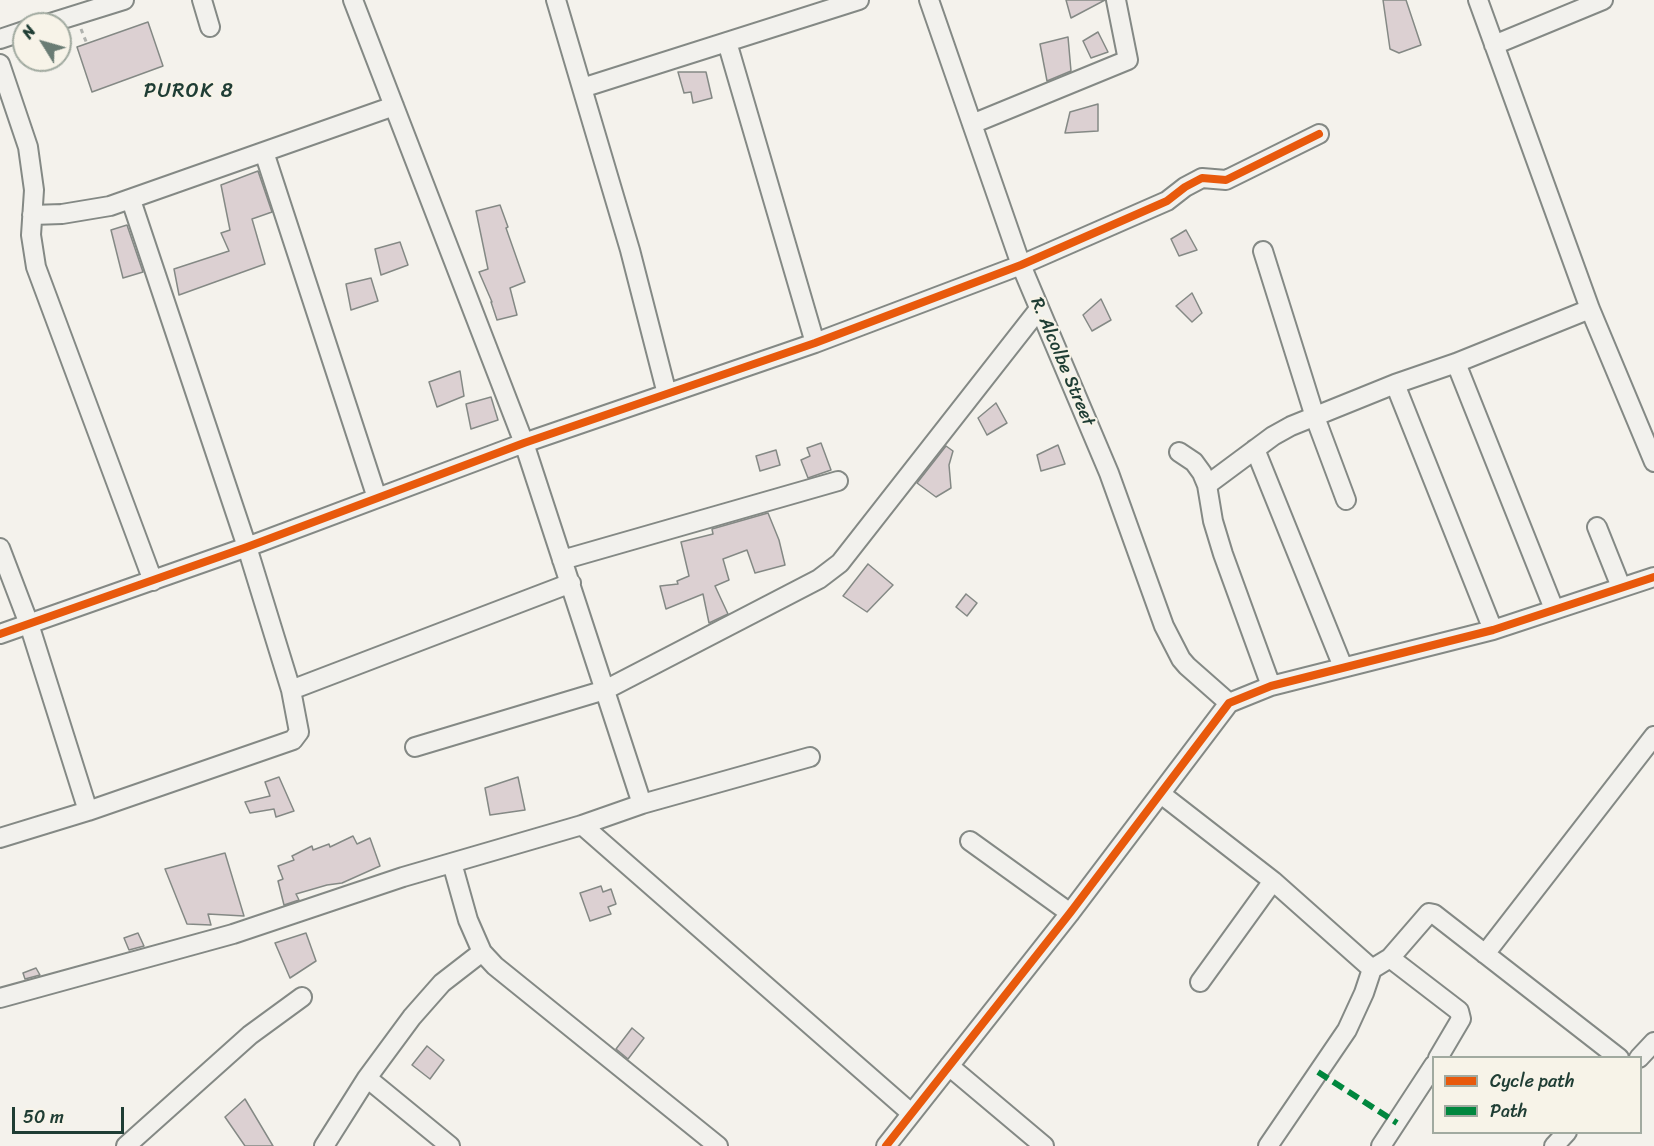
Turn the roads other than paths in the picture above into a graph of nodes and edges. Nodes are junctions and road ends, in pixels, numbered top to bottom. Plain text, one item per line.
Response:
1 (124, 0) edge
2 (202, 0) edge
3 (353, 0) edge
4 (556, 0) edge
5 (859, 0) edge
6 (929, 0) edge
7 (1116, 0) edge
8 (1478, 0) edge
9 (1603, 0) edge
10 (72, 16) edge
11 (210, 27) dead end
12 (727, 42) junction
13 (1494, 45) junction
14 (0, 64) edge
15 (582, 88) junction
16 (394, 106) junction
17 (972, 124) junction
18 (1319, 134) dead end
19 (264, 152) junction
20 (131, 200) junction
21 (32, 215) junction
22 (1263, 251) dead end
23 (1021, 265) junction
24 (1039, 309) junction
25 (1590, 309) junction
26 (815, 343) junction
27 (1456, 363) junction
28 (1395, 384) junction
29 (667, 394) junction
30 (1315, 417) junction
31 (524, 443) junction
32 (1255, 449) junction
33 (1179, 452) dead end
34 (1654, 462) edge
35 (838, 481) dead end
36 (1207, 485) junction
37 (376, 498) junction
38 (1346, 500) dead end
39 (1598, 527) dead end
40 (247, 547) junction
41 (0, 548) edge
42 (562, 560) junction
43 (1654, 576) edge
44 (153, 580) junction
45 (571, 583) junction
46 (1621, 587) junction
47 (1554, 609) junction
48 (29, 624) junction
49 (1493, 630) junction
50 (0, 634) edge
51 (1343, 667) junction
52 (1271, 686) junction
53 (291, 690) junction
54 (606, 690) junction
55 (1229, 703) junction
56 (1654, 736) edge
57 (415, 747) dead end
58 (810, 758) dead end
59 (1161, 794) junction
60 (642, 804) junction
61 (88, 811) junction
62 (582, 825) junction
63 (0, 838) edge
64 (970, 841) dead end
65 (452, 862) junction
66 (1273, 881) junction
67 (1070, 913) junction
68 (482, 952) junction
69 (1485, 954) junction
70 (1390, 958) junction
71 (1372, 969) junction
72 (1200, 982) dead end
73 (302, 997) dead end
74 (0, 998) edge
75 (1654, 1042) edge
76 (1439, 1056) edge
77 (1616, 1056) edge
78 (1641, 1056) edge
79 (949, 1066) junction
80 (1432, 1068) edge
81 (367, 1078) junction
82 (911, 1113) junction
83 (1565, 1134) edge
84 (126, 1146) edge
85 (324, 1146) edge
86 (450, 1146) edge
87 (718, 1146) edge
88 (886, 1146) edge
89 (1044, 1146) edge
90 (1268, 1146) edge
91 (1381, 1146) edge
92 (1554, 1146) edge

1 - 10 street
2 - 11 street
3 - 16 street
4 - 15 street
5 - 12 street
6 - 17 street, R. Alcolbe Street
7 - 17 street
8 - 13 street
9 - 13 street
12 - 15 street
12 - 26 street
13 - 25 street
14 - 21 street
15 - 29 street
16 - 19 street
16 - 31 street
17 - 23 street, R. Alcolbe Street
18 - 23 street
19 - 20 street
19 - 37 street
20 - 21 street
20 - 40 street
21 - 44 street
22 - 30 street
23 - 24 street, R. Alcolbe Street
23 - 26 street
24 - 54 street
24 - 55 street, R. Alcolbe Street
25 - 27 street
25 - 34 street
26 - 29 street
27 - 28 street
27 - 47 street
28 - 30 street
28 - 49 street
29 - 31 street
30 - 32 street
30 - 38 street
31 - 37 street
31 - 42 street
32 - 36 street
32 - 51 street
33 - 36 street
35 - 42 street
36 - 52 street
37 - 40 street
39 - 46 street
40 - 44 street
40 - 53 street
41 - 48 street
42 - 45 street
43 - 46 street
44 - 48 street
45 - 53 street
45 - 54 street
46 - 47 street
47 - 49 street
48 - 50 street
48 - 61 street
49 - 51 street
51 - 52 street
52 - 55 street
53 - 61 street
54 - 57 street
54 - 60 street
55 - 59 street
56 - 69 street
58 - 60 street
59 - 66 street
59 - 67 street
60 - 62 street
61 - 63 street
62 - 65 street
62 - 82 street
64 - 67 street
65 - 68 street
65 - 74 street
66 - 71 street
66 - 72 street
67 - 79 street
68 - 81 street
68 - 87 street
69 - 70 street
69 - 77 street
70 - 71 street
70 - 76 street
71 - 90 street
73 - 84 street
75 - 78 street
79 - 82 street
79 - 89 street
80 - 91 street
81 - 85 street
81 - 86 street
82 - 88 street
83 - 92 street

